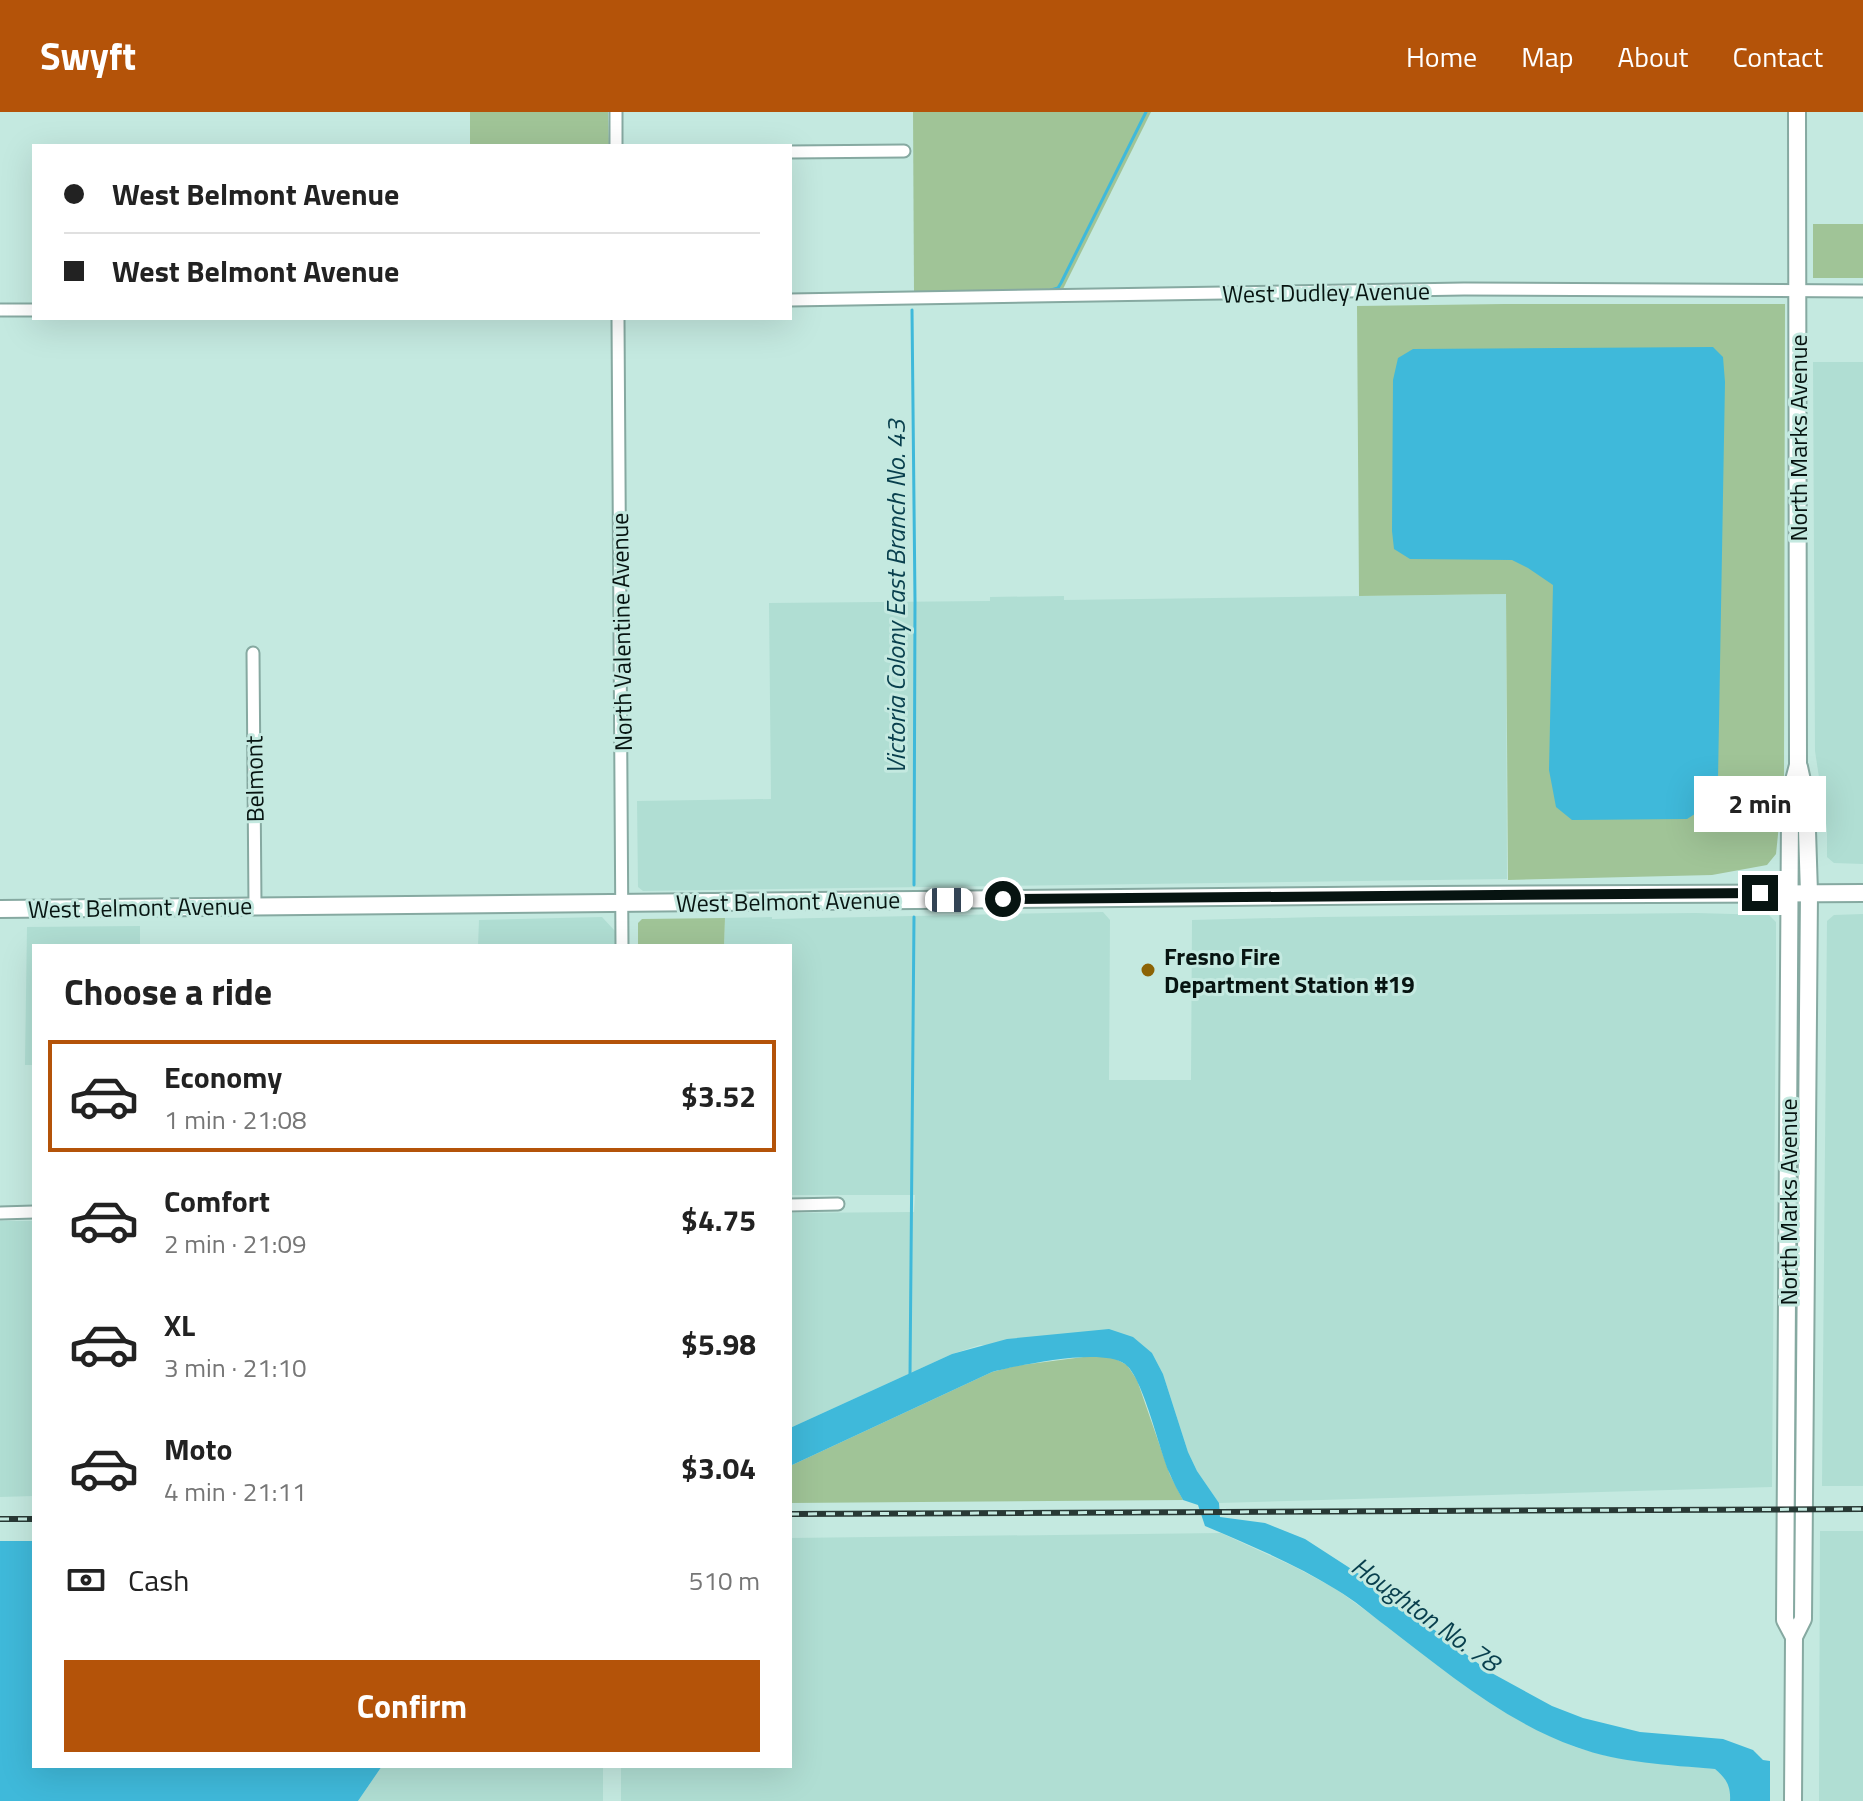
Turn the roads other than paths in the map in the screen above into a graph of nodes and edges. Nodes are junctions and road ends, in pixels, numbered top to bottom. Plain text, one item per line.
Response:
1 (616, 112) edge
2 (1797, 112) edge
3 (616, 144) edge
4 (904, 151) dead end
5 (792, 152) edge
6 (1798, 291) junction
7 (1863, 291) edge
8 (792, 300) edge
9 (0, 310) edge
10 (32, 310) edge
11 (618, 320) edge
12 (253, 653) dead end
13 (1798, 765) junction
14 (1791, 892) junction
15 (1809, 893) junction
16 (1863, 893) edge
17 (623, 903) junction
18 (255, 905) junction
19 (0, 909) edge
20 (622, 944) edge
21 (838, 1204) dead end
22 (792, 1205) edge
23 (32, 1212) edge
24 (0, 1213) edge
25 (1794, 1637) junction
26 (1793, 1801) edge

1 - 3 street
2 - 6 main road, North Marks Avenue
4 - 5 street
6 - 7 street, West Dudley Avenue
6 - 8 street, West Dudley Avenue
6 - 13 main road, North Marks Avenue
9 - 10 street
11 - 17 street, North Valentine Avenue
12 - 18 street, Belmont
13 - 14 main road, North Marks Avenue
13 - 15 main road, North Marks Avenue
14 - 15 main road, West Belmont Avenue
14 - 17 main road, West Belmont Avenue
14 - 25 main road, North Marks Avenue
15 - 16 main road, West Belmont Avenue
15 - 25 main road, North Marks Avenue
17 - 18 main road, West Belmont Avenue
17 - 20 street, North Valentine Avenue
18 - 19 main road, West Belmont Avenue
21 - 22 street
23 - 24 street
25 - 26 main road, North Marks Avenue

